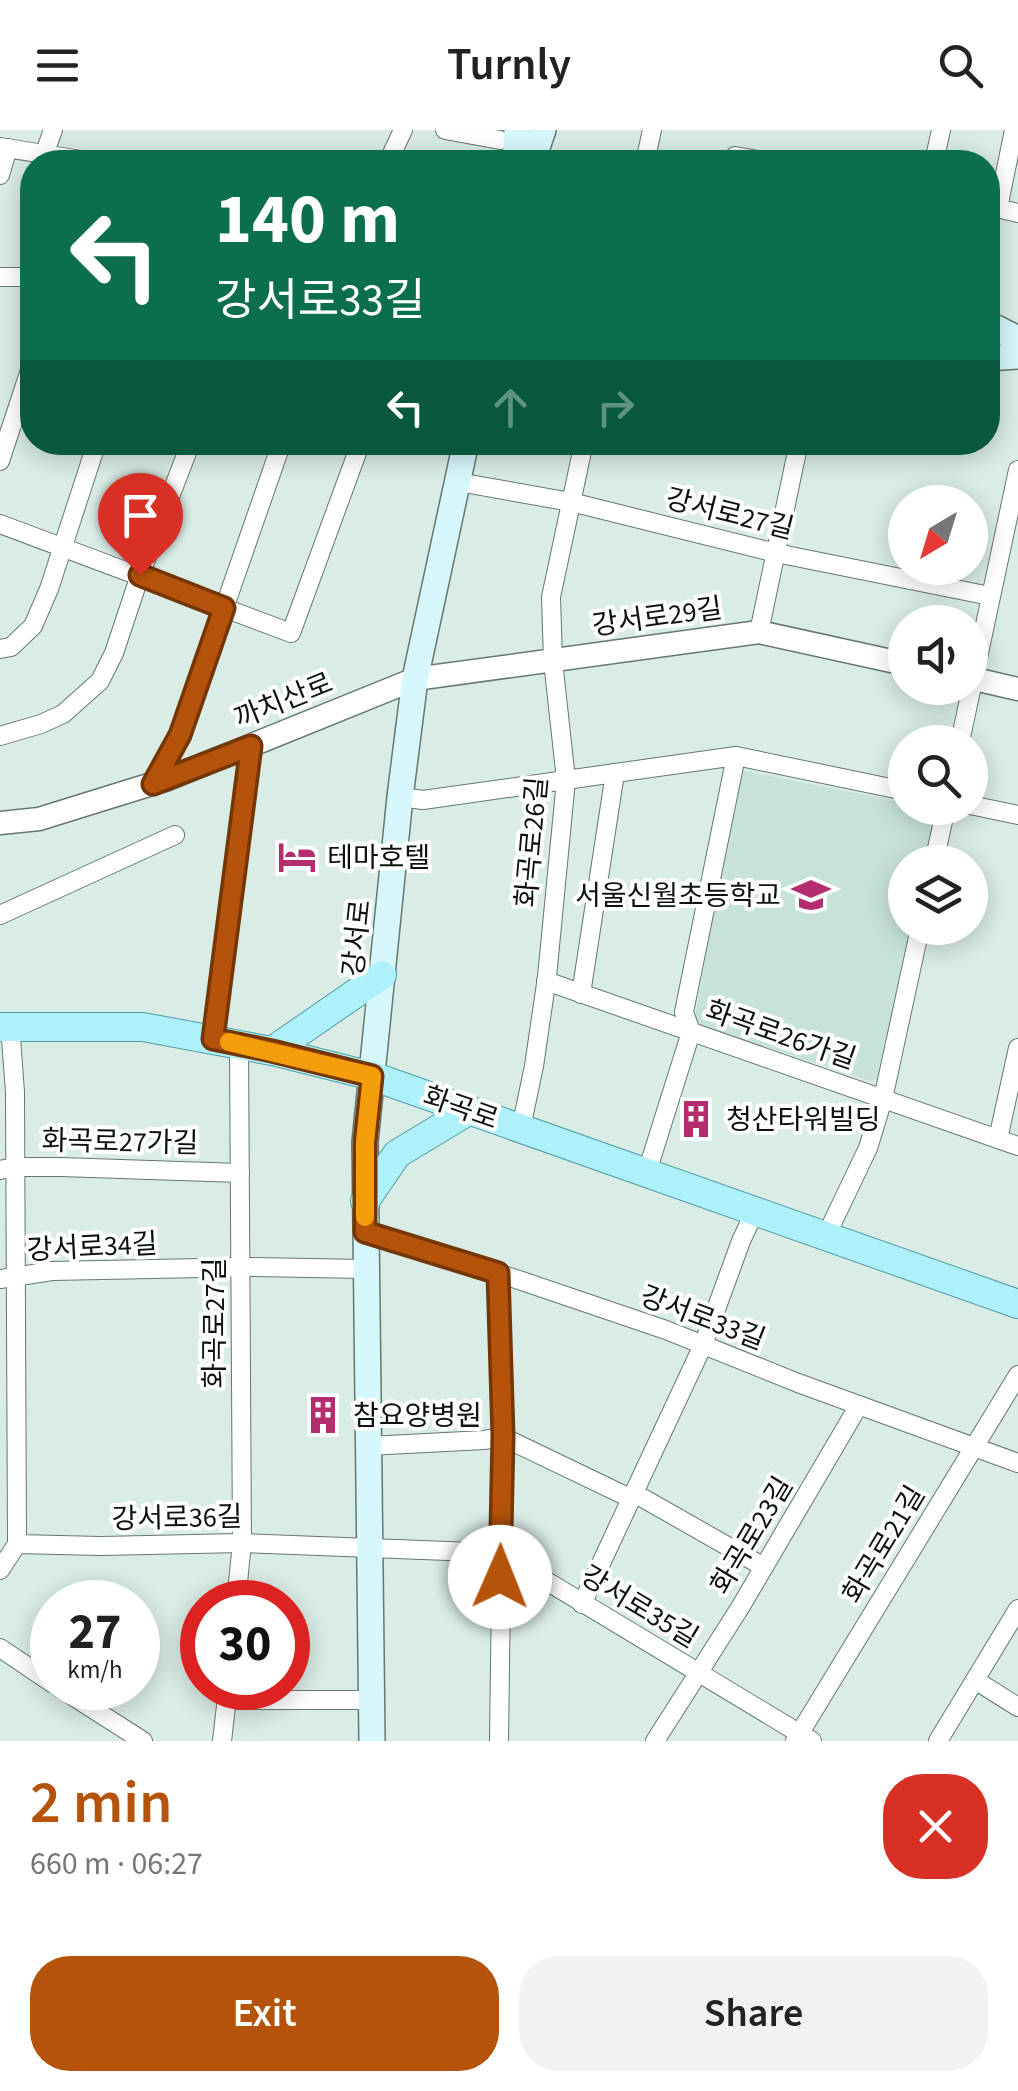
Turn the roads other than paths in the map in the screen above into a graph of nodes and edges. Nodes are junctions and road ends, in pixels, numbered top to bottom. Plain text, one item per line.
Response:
1 (445, 130) edge
2 (1014, 130) edge
3 (508, 135) edge
4 (4, 148) edge
5 (0, 174) edge
6 (1000, 179) edge
7 (20, 400) edge
8 (93, 455) edge
9 (186, 455) edge
10 (277, 455) edge
11 (356, 455) edge
12 (463, 455) edge
13 (581, 455) edge
14 (796, 455) edge
15 (0, 461) edge
16 (1018, 470) edge
17 (458, 482) junction
18 (571, 502) junction
19 (0, 524) edge
20 (63, 547) junction
21 (776, 553) junction
22 (140, 575) junction
23 (990, 596) junction
24 (988, 605) edge
25 (224, 608) junction
26 (759, 632) junction
27 (0, 648) edge
28 (553, 660) junction
29 (888, 660) edge
30 (415, 680) junction
31 (988, 682) edge
32 (1018, 688) edge
33 (0, 736) edge
34 (251, 746) junction
35 (736, 756) junction
36 (615, 773) junction
37 (566, 780) junction
38 (153, 784) junction
39 (888, 787) edge
40 (400, 798) junction
41 (988, 809) edge
42 (1018, 815) edge
43 (0, 823) edge
44 (175, 835) dead end
45 (0, 915) edge
46 (916, 945) edge
47 (382, 976) junction
48 (546, 982) junction
49 (581, 994) junction
50 (5, 1026) edge
51 (692, 1032) junction
52 (226, 1042) junction
53 (1018, 1048) edge
54 (272, 1051) junction
55 (372, 1076) junction
56 (883, 1099) junction
57 (470, 1110) junction
58 (521, 1128) junction
59 (998, 1139) junction
60 (1018, 1146) edge
61 (7, 1168) edge
62 (647, 1172) junction
63 (240, 1173) junction
64 (365, 1201) junction
65 (755, 1211) junction
66 (365, 1232) junction
67 (826, 1236) junction
68 (241, 1268) junction
69 (366, 1270) junction
70 (498, 1273) junction
71 (7, 1278) edge
72 (1018, 1304) edge
73 (703, 1345) junction
74 (1018, 1376) edge
75 (858, 1405) junction
76 (503, 1436) junction
77 (368, 1446) junction
78 (974, 1447) junction
79 (1018, 1463) edge
80 (632, 1496) junction
81 (242, 1543) junction
82 (16, 1544) junction
83 (369, 1546) junction
84 (500, 1553) junction
85 (764, 1567) junction
86 (0, 1570) edge
87 (238, 1580) edge
88 (582, 1604) junction
89 (1018, 1609) edge
90 (0, 1648) edge
91 (30, 1668) edge
92 (698, 1673) junction
93 (975, 1680) junction
94 (310, 1697) edge
95 (371, 1700) junction
96 (1018, 1707) edge
97 (94, 1710) edge
98 (225, 1710) edge
99 (802, 1738) edge
100 (143, 1741) edge
101 (222, 1741) edge
102 (372, 1741) edge
103 (499, 1741) edge
104 (656, 1741) edge
105 (938, 1741) edge

1 - 3 street
2 - 6 street
4 - 5 street
7 - 15 street
8 - 20 street
9 - 22 street
10 - 25 street
11 - 25 street
12 - 17 main road, 강서로
13 - 18 street, 화곡로26길
14 - 21 street
16 - 23 street
17 - 18 street, 강서로27길
17 - 30 main road, 강서로
18 - 21 street, 강서로27길
18 - 28 street, 화곡로26길
19 - 20 street
20 - 22 street
20 - 27 street
21 - 23 street, 강서로27길
21 - 26 street
22 - 25 street
22 - 33 street
23 - 24 street
25 - 38 street
26 - 28 street, 강서로29길
26 - 29 street, 강서로29길
28 - 30 street, 강서로29길
28 - 37 street, 화곡로26길
30 - 34 street, 까치산로
30 - 40 main road, 강서로
31 - 32 street
34 - 38 street, 까치산로
34 - 52 street
35 - 36 street
35 - 39 street
35 - 51 street
36 - 37 street
36 - 49 street
37 - 40 street
37 - 48 street, 화곡로26길
38 - 43 street, 까치산로
40 - 47 main road, 강서로
41 - 42 street
44 - 45 street
46 - 56 street
47 - 54 main road
47 - 55 main road, 강서로
48 - 49 street, 화곡로26가길
48 - 58 street, 화곡로26길
49 - 51 street, 화곡로26가길
50 - 52 main road, 화곡로
50 - 61 street
51 - 56 street, 화곡로26가길
51 - 62 street
52 - 54 main road, 화곡로
52 - 63 street, 화곡로27길
53 - 59 street
54 - 55 main road, 화곡로
55 - 57 main road, 화곡로
55 - 64 main road, 강서로
56 - 59 street, 화곡로26가길
56 - 67 street
57 - 58 main road, 화곡로
57 - 64 main road
58 - 62 main road, 화곡로
59 - 60 street, 화곡로26가길
61 - 63 street, 화곡로27가길
61 - 71 street
62 - 65 main road, 화곡로
63 - 68 street, 화곡로27길
64 - 66 main road, 강서로
65 - 67 main road, 화곡로
65 - 73 street
66 - 69 main road, 강서로
66 - 70 street, 강서로33길
67 - 72 main road, 화곡로
68 - 69 street, 강서로34길
68 - 71 street, 강서로34길
68 - 81 street, 화곡로27길
69 - 77 main road, 강서로
70 - 73 street, 강서로33길
70 - 76 street
71 - 82 street
73 - 75 street, 강서로33길
73 - 80 street
74 - 78 street, 화곡로21길
75 - 78 street, 강서로33길
75 - 85 street, 화곡로23길
76 - 77 street
76 - 80 street
76 - 84 street
77 - 83 main road, 강서로
78 - 79 street, 강서로33길
78 - 99 street, 화곡로21길
80 - 85 street
80 - 88 street
81 - 82 street, 강서로36길
81 - 83 street, 강서로36길
81 - 87 street, 화곡로27길
82 - 86 street
83 - 84 street, 강서로35길
83 - 95 main road, 강서로
84 - 88 street, 강서로35길
84 - 103 street
85 - 92 street, 화곡로23길
88 - 92 street, 강서로35길
89 - 93 street
90 - 91 street
92 - 99 street, 강서로35길
92 - 104 street, 화곡로23길
93 - 96 street
93 - 105 street
94 - 95 street
95 - 102 main road, 강서로
97 - 100 street
98 - 101 street

